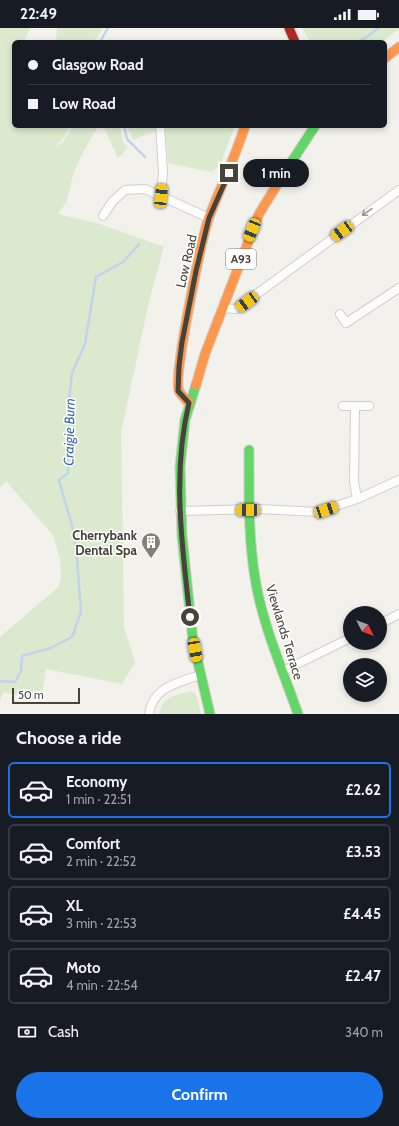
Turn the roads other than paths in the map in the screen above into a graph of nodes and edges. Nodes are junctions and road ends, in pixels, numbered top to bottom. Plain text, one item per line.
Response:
1 (289, 28) edge
2 (293, 40) edge
3 (399, 47) edge
4 (387, 56) edge
5 (160, 128) edge
6 (244, 128) edge
7 (314, 128) edge
8 (399, 190) edge
9 (161, 196) junction
10 (104, 216) dead end
11 (209, 218) junction
12 (399, 288) edge
13 (222, 308) junction
14 (340, 314) dead end
15 (189, 403) junction
16 (343, 406) dead end
17 (355, 406) junction
18 (369, 406) dead end
19 (249, 450) dead end
20 (399, 480) edge
21 (357, 499) junction
22 (248, 510) junction
23 (180, 511) junction
24 (399, 614) edge
25 (387, 620) edge
26 (343, 641) edge
27 (283, 671) junction
28 (200, 675) junction
29 (149, 714) edge
30 (210, 714) edge
31 (298, 714) edge

1 - 2 main road
3 - 4 main road
5 - 9 street
6 - 11 main road, Low Road
7 - 13 main road, A93
8 -> 13 street
9 - 10 street
9 - 11 street
11 - 15 main road, Low Road
12 - 14 street
13 - 15 main road, A93
15 - 23 main road, A93
16 - 17 street
17 - 18 street
17 - 21 street
19 - 22 main road, Viewlands Terrace
20 - 21 street
21 - 22 street
22 - 23 street
22 - 27 main road, Viewlands Terrace
23 - 28 main road, A93
24 - 25 street
26 - 27 street
27 - 31 main road, Viewlands Terrace
28 - 29 street
28 - 30 main road, A93

